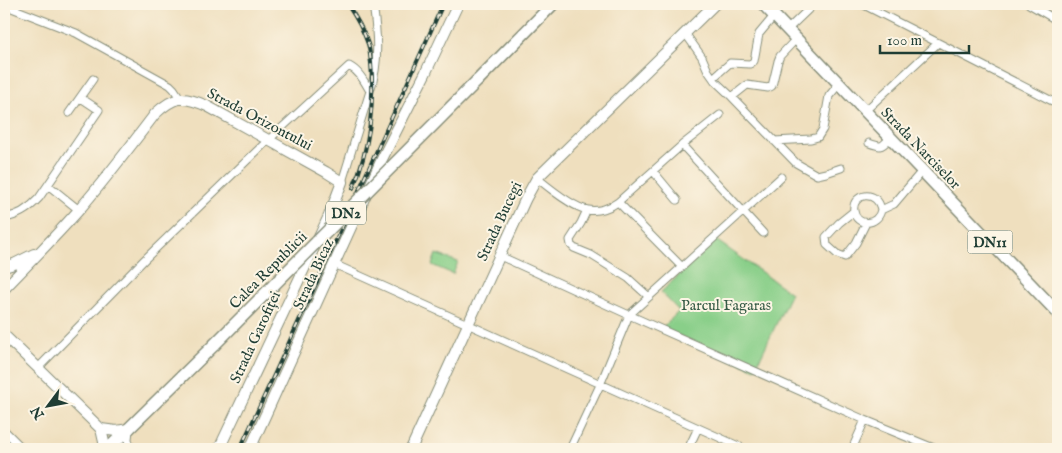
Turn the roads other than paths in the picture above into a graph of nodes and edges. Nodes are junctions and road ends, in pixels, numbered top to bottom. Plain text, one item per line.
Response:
1 (373, 4) edge
2 (458, 4) edge
3 (553, 4) edge
4 (715, 4) edge
5 (763, 4) edge
6 (814, 4) edge
7 (862, 4) edge
8 (1029, 4) edge
9 (4, 5) edge
10 (774, 16) junction
11 (1058, 21) edge
12 (787, 30) junction
13 (685, 33) junction
14 (796, 38) junction
15 (938, 43) junction
16 (713, 78) junction
17 (93, 79) dead end
18 (839, 84) junction
19 (370, 91) junction
20 (732, 97) junction
21 (80, 98) junction
22 (180, 98) junction
23 (1058, 104) edge
24 (865, 111) junction
25 (69, 113) dead end
26 (720, 115) dead end
27 (891, 138) junction
28 (268, 140) junction
29 (774, 141) junction
30 (869, 143) dead end
31 (682, 145) junction
32 (841, 168) dead end
33 (922, 170) junction
34 (653, 171) junction
35 (781, 177) dead end
36 (537, 178) junction
37 (342, 182) junction
38 (48, 185) junction
39 (677, 200) dead end
40 (618, 202) junction
41 (79, 210) junction
42 (587, 210) junction
43 (743, 210) junction
44 (881, 210) junction
45 (854, 211) junction
46 (4, 218) edge
47 (866, 223) junction
48 (763, 233) dead end
49 (45, 247) junction
50 (500, 256) junction
51 (334, 264) junction
52 (4, 267) edge
53 (682, 267) junction
54 (4, 289) edge
55 (649, 297) junction
56 (1058, 313) edge
57 (629, 315) junction
58 (468, 324) junction
59 (5, 337) edge
60 (38, 368) junction
61 (600, 384) junction
62 (864, 420) junction
63 (698, 428) junction
64 (102, 429) junction
65 (129, 429) junction
66 (4, 430) edge
67 (23, 449) edge
68 (104, 449) edge
69 (108, 449) edge
70 (130, 449) edge
71 (219, 449) edge
72 (250, 449) edge
73 (411, 449) edge
74 (570, 449) edge
75 (688, 449) edge
76 (745, 449) edge
77 (852, 449) edge
78 (936, 449) edge

1 - 19 street
2 - 51 street, Strada Bicaz
3 - 65 main road, Calea Republicii / DN2, bridge
4 - 13 street, Strada Bucegi
5 - 10 main road, Strada Narciselor / DN11
6 - 12 street
7 - 15 street
8 - 11 street
9 - 22 street, Strada Orizontului
10 - 12 main road, Strada Narciselor / DN11
10 - 16 street
12 - 14 main road, Strada Narciselor / DN11
13 - 16 street
13 - 36 street, Strada Bucegi
14 - 18 main road, Strada Narciselor / DN11
14 - 20 street
15 - 23 street
15 - 24 street
16 - 20 street
17 - 21 street
18 - 24 main road, Strada Narciselor / DN11
18 - 29 street
19 - 28 street
19 - 37 street
20 - 29 street
21 - 25 street
21 - 38 street
22 - 28 street, Strada Orizontului
22 - 41 street
24 - 27 main road, Strada Narciselor / DN11
26 - 31 street
27 - 30 street
27 - 33 main road, Strada Narciselor / DN11
28 - 37 street, Strada Orizontului
28 - 60 street
29 - 32 street
31 - 34 street
31 - 43 street
33 - 44 street
33 - 56 main road, Strada Narciselor / DN11
34 - 39 street
34 - 40 street
35 - 43 street
36 - 42 street
36 - 50 street, Strada Bucegi
37 - 71 street, Strada Garofiței
38 - 41 street
38 - 46 street
40 - 42 street
40 - 53 street
41 - 49 street
42 - 55 street
43 - 48 street
43 - 53 street
44 - 45 street
44 - 47 street
45 - 47 street
45 - 47 street
49 - 52 street
49 - 54 street
50 - 57 street
50 - 58 street, Strada Bucegi
51 - 58 street
51 - 72 street, Strada Bicaz
53 - 55 street
55 - 57 street
57 - 61 street
57 - 62 street
58 - 61 street
58 - 73 street, Strada Bucegi
59 - 60 street
60 - 64 street
61 - 63 street
61 - 74 street
62 - 77 street
62 - 78 street
63 - 75 street
63 - 76 street
64 - 65 street
64 - 68 street
65 - 69 main road, Calea Republicii / DN2
65 - 70 street
66 - 67 street

